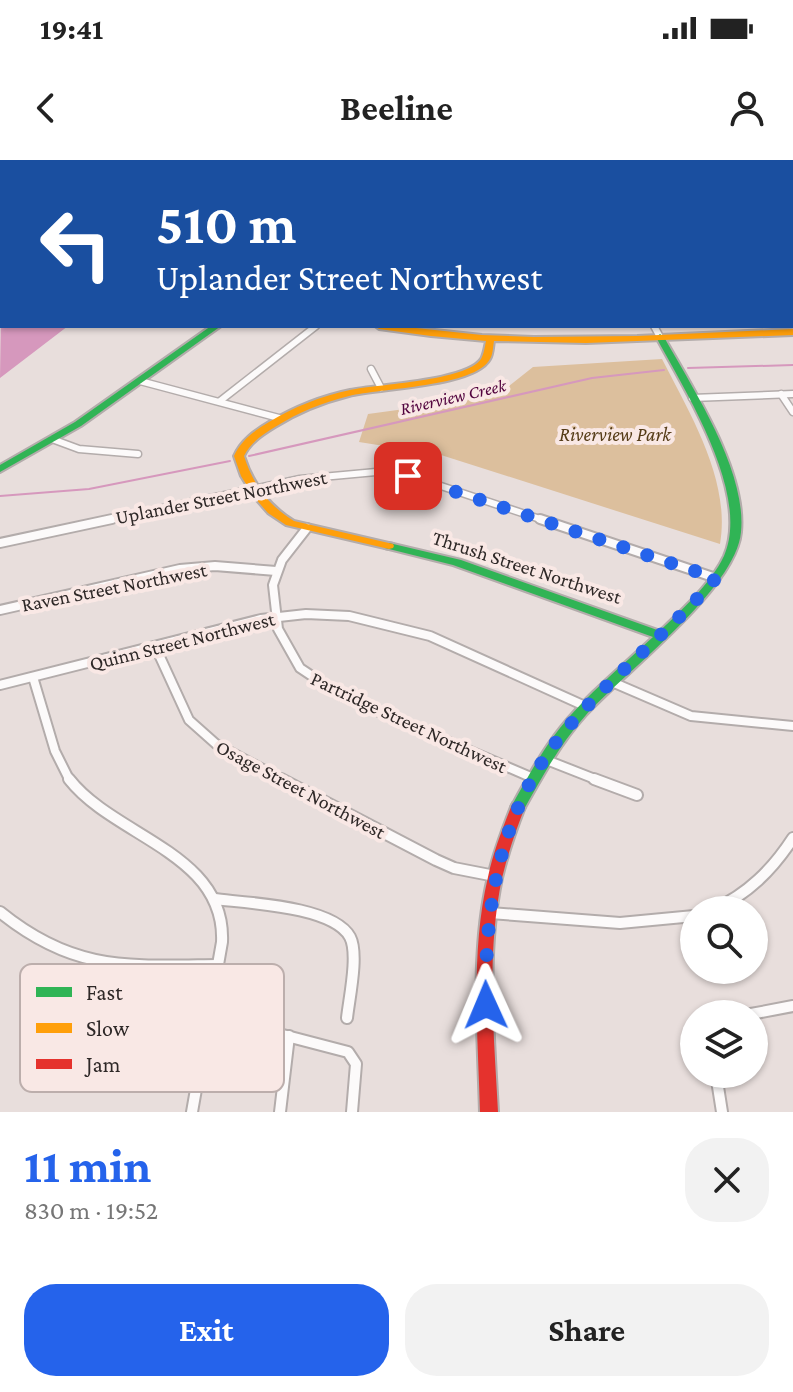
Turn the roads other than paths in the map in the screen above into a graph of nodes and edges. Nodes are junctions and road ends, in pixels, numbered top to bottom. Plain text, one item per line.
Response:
1 (214, 328) edge
2 (313, 328) edge
3 (389, 328) edge
4 (741, 330) edge
5 (657, 332) edge
6 (793, 332) edge
7 (490, 341) junction
8 (371, 369) dead end
9 (140, 381) junction
10 (381, 388) junction
11 (781, 394) junction
12 (793, 394) edge
13 (692, 398) junction
14 (220, 401) junction
15 (793, 412) edge
16 (279, 418) junction
17 (52, 439) junction
18 (138, 454) dead end
19 (0, 469) edge
20 (255, 488) junction
21 (307, 528) junction
22 (0, 543) edge
23 (276, 571) junction
24 (716, 578) junction
25 (0, 610) edge
26 (276, 617) junction
27 (659, 635) junction
28 (155, 646) junction
29 (33, 677) junction
30 (612, 682) junction
31 (0, 685) edge
32 (587, 707) junction
33 (793, 726) edge
34 (544, 759) junction
35 (533, 778) junction
36 (637, 795) dead end
37 (793, 838) edge
38 (495, 876) junction
39 (742, 896) edge
40 (214, 899) junction
41 (0, 912) edge
42 (489, 912) junction
43 (680, 917) edge
44 (111, 964) edge
45 (218, 964) edge
46 (793, 1006) edge
47 (768, 1011) edge
48 (347, 1018) dead end
49 (284, 1036) edge
50 (289, 1036) junction
51 (284, 1078) edge
52 (718, 1088) edge
53 (195, 1092) edge
54 (282, 1092) edge
55 (192, 1112) edge
56 (280, 1112) edge
57 (352, 1112) edge
58 (489, 1112) edge
59 (722, 1112) edge

1 - 9 street
2 - 14 street
3 - 7 street
4 - 5 street
4 - 6 street
5 - 7 street
5 - 13 street
7 - 10 street
8 - 10 street
9 - 14 street
9 - 17 street
10 - 16 street
11 - 12 street
11 - 13 street
11 - 15 street
13 - 24 street
14 - 16 street
16 - 20 street, Thrush Street Northwest
17 - 18 street
17 - 19 street
20 - 21 street, Thrush Street Northwest
20 - 22 street, Uplander Street Northwest
20 - 24 street, Uplander Street Northwest
21 - 23 street
21 - 27 street, Thrush Street Northwest
23 - 25 street, Raven Street Northwest
23 - 26 street, Partridge Street Northwest
24 - 27 street
26 - 28 street, Quinn Street Northwest
26 - 32 street, Quinn Street Northwest
26 - 35 street, Partridge Street Northwest
27 - 30 street
28 - 29 street, Quinn Street Northwest
28 - 38 street, Osage Street Northwest
29 - 31 street, Quinn Street Northwest
29 - 40 street
30 - 32 street
30 - 33 street
32 - 34 street
34 - 35 street
34 - 36 street
35 - 38 street
37 - 39 street
38 - 42 street
40 - 45 street
40 - 48 street
41 - 44 street
42 - 43 street
42 - 58 street
46 - 47 street
49 - 50 street
50 - 51 street
50 - 57 street
52 - 59 street
53 - 55 street
54 - 56 street

